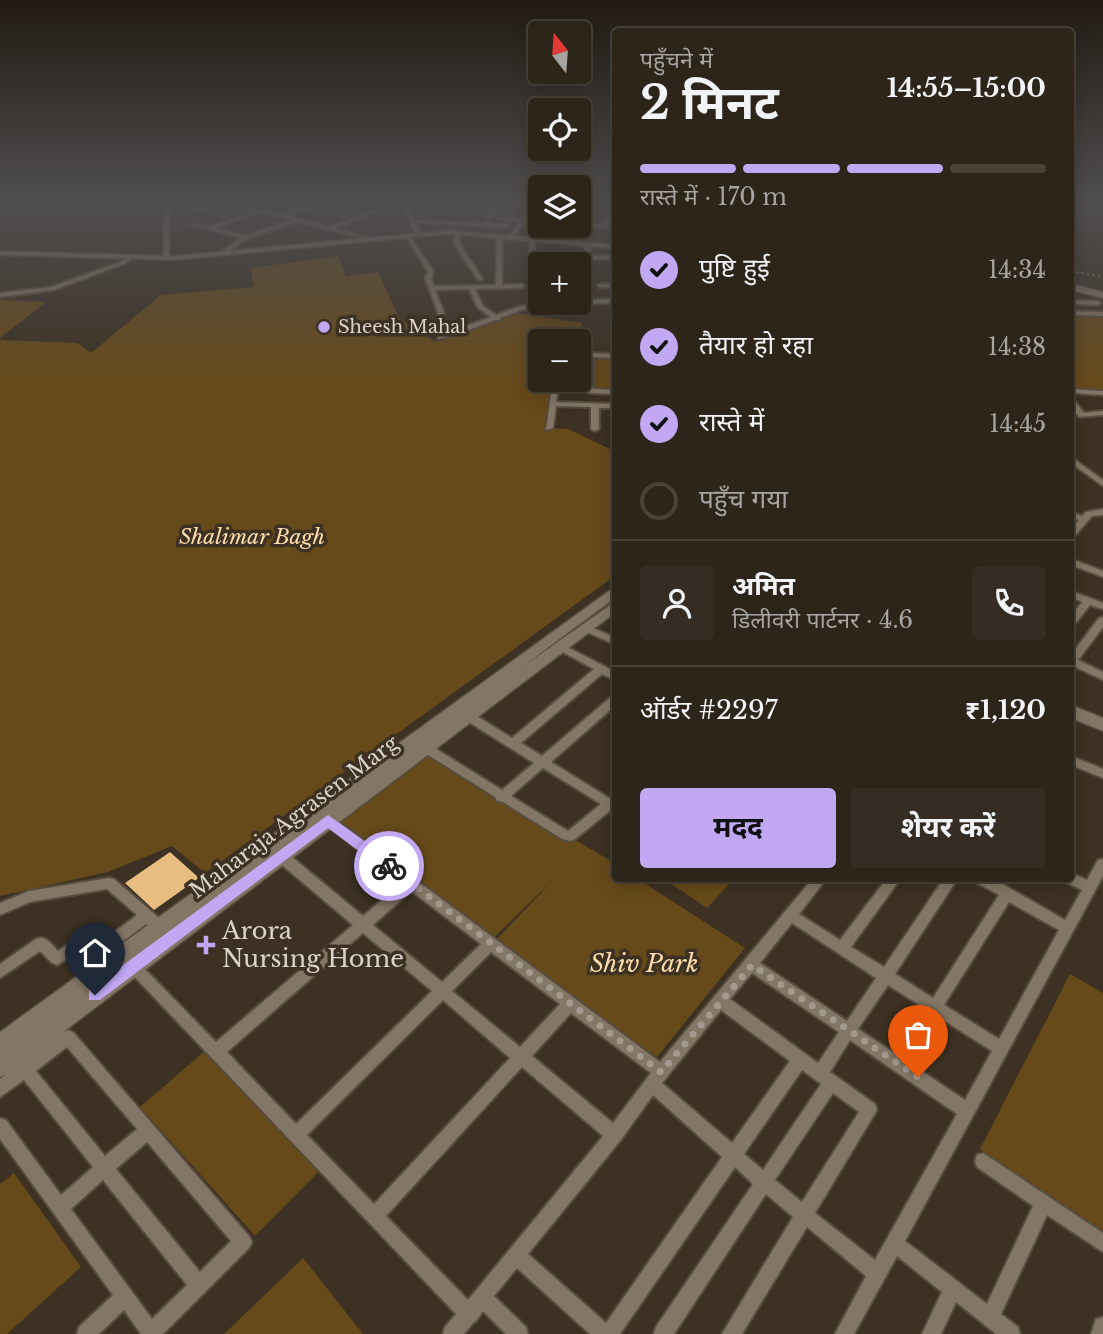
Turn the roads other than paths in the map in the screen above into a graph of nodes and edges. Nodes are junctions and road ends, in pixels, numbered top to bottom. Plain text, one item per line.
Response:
1 (121, 262) edge
2 (425, 262) edge
3 (469, 262) edge
4 (499, 262) edge
5 (480, 279) dead end
6 (1103, 285) edge
7 (522, 286) dead end
8 (600, 286) dead end
9 (612, 286) edge
10 (499, 287) junction
11 (1074, 287) edge
12 (432, 288) junction
13 (471, 288) junction
14 (0, 295) edge
15 (1101, 297) edge
16 (612, 301) edge
17 (591, 302) edge
18 (1074, 302) edge
19 (528, 307) edge
20 (1074, 313) edge
21 (1103, 314) edge
22 (498, 319) junction
23 (459, 332) junction
24 (440, 338) dead end
25 (591, 355) edge
26 (612, 356) edge
27 (591, 391) edge
28 (1074, 391) edge
29 (554, 392) edge
30 (612, 392) edge
31 (1103, 393) edge
32 (552, 404) junction
33 (595, 405) junction
34 (1074, 405) edge
35 (612, 406) edge
36 (1103, 413) edge
37 (549, 428) dead end
38 (595, 429) dead end
39 (1074, 461) edge
40 (1103, 484) edge
41 (1103, 512) edge
42 (1074, 515) edge
43 (1084, 519) junction
44 (1074, 531) edge
45 (1074, 563) edge
46 (1103, 574) edge
47 (612, 594) edge
48 (1074, 595) edge
49 (1088, 601) junction
50 (1103, 606) edge
51 (612, 608) edge
52 (1074, 618) edge
53 (1103, 620) edge
54 (576, 630) junction
55 (612, 641) edge
56 (561, 647) junction
57 (1074, 660) edge
58 (1074, 662) edge
59 (601, 669) junction
60 (612, 675) edge
61 (1103, 676) edge
62 (612, 702) edge
63 (1074, 702) edge
64 (1074, 712) edge
65 (1103, 715) edge
66 (468, 716) junction
67 (1103, 725) edge
68 (419, 744) junction
69 (513, 744) junction
70 (1074, 761) edge
71 (542, 763) junction
72 (1103, 774) edge
73 (501, 798) junction
74 (612, 801) edge
75 (612, 803) edge
76 (328, 820) junction
77 (281, 856) junction
78 (1103, 864) edge
79 (1074, 880) edge
80 (818, 882) edge
81 (892, 882) edge
82 (949, 882) edge
83 (987, 882) edge
84 (411, 883) junction
85 (1090, 888) junction
86 (1007, 894) junction
87 (0, 909) edge
88 (791, 916) junction
89 (363, 925) junction
90 (159, 927) junction
91 (1068, 928) junction
92 (490, 944) junction
93 (842, 948) junction
94 (752, 965) junction
95 (3, 966) edge
96 (133, 966) junction
97 (886, 976) junction
98 (442, 991) junction
99 (721, 1001) junction
100 (569, 1005) junction
101 (935, 1007) junction
102 (850, 1031) junction
103 (0, 1045) edge
104 (1001, 1049) junction
105 (216, 1052) junction
106 (521, 1057) junction
107 (800, 1059) junction
108 (0, 1066) edge
109 (25, 1069) junction
110 (656, 1078) junction
111 (825, 1078) junction
112 (0, 1089) edge
113 (967, 1111) junction
114 (1, 1129) edge
115 (148, 1130) junction
116 (296, 1135) junction
117 (614, 1135) junction
118 (734, 1153) junction
119 (983, 1161) dead end
120 (104, 1168) junction
121 (765, 1183) junction
122 (1044, 1202) junction
123 (60, 1207) junction
124 (804, 1214) junction
125 (375, 1216) junction
126 (894, 1243) junction
127 (1103, 1243) edge
128 (517, 1256) junction
129 (877, 1273) junction
130 (199, 1286) junction
131 (953, 1288) junction
132 (125, 1296) junction
133 (483, 1298) junction
134 (470, 1315) junction
135 (989, 1317) junction
136 (1103, 1326) edge
137 (151, 1333) edge
138 (86, 1334) edge
139 (452, 1334) edge
140 (519, 1334) edge
141 (606, 1334) edge
142 (663, 1334) edge
143 (731, 1334) edge
144 (844, 1334) edge
145 (931, 1334) edge
146 (1011, 1334) edge
147 (1100, 1334) edge

1 - 14 street
2 - 12 street
3 - 5 street
4 - 10 street
6 - 11 street
7 - 10 street
8 - 9 street
10 - 13 street
11 - 15 street
12 - 13 street
12 - 23 street
13 - 22 street
15 - 18 street
16 - 17 street
19 - 22 street
20 - 21 street
22 - 23 street
23 - 24 street
25 - 26 street
27 - 30 street
28 - 31 street
29 - 32 street
32 - 33 street
32 - 37 street
33 - 35 street
33 - 38 street
34 - 36 street
39 - 40 street
41 - 43 street
42 - 43 street
43 - 44 street
45 - 46 street
47 - 54 street, Maharaja Agrasen Marg
48 - 49 street
49 - 50 street
49 - 52 street
51 - 54 street, Maharaja Agrasen Marg
53 - 57 street
54 - 55 street
54 - 56 street, Maharaja Agrasen Marg
54 - 68 street, Maharaja Agrasen Marg
56 - 59 street
56 - 66 street, Maharaja Agrasen Marg
58 - 61 street
59 - 60 street
59 - 69 street
62 - 71 street
63 - 65 street
64 - 67 street
66 - 68 street, Maharaja Agrasen Marg
66 - 69 street
68 - 73 street
68 - 76 street, Maharaja Agrasen Marg
68 - 90 street, Maharaja Agrasen Marg
69 - 71 street
70 - 72 street
71 - 73 street
71 - 74 street
73 - 75 street
76 - 77 street, Maharaja Agrasen Marg
76 - 84 street
77 - 89 street
77 - 90 street, Maharaja Agrasen Marg
78 - 85 street
79 - 85 street
80 - 88 street
81 - 93 street
82 - 97 street
83 - 86 street
84 - 89 street
84 - 92 street
85 - 91 street
86 - 91 street
86 - 101 street
87 - 90 street
88 - 93 street
88 - 94 street
89 - 98 street
89 - 105 street
90 - 95 street
90 - 96 street, Maharaja Agrasen Marg
90 - 103 street, Maharaja Agrasen Marg
91 - 104 street
92 - 98 street
92 - 100 street
93 - 97 street
94 - 99 street
94 - 102 street
96 - 105 street
96 - 108 street, Maharaja Agrasen Marg
97 - 101 street
97 - 102 street
98 - 106 street
98 - 116 street
99 - 107 street
99 - 110 street
100 - 106 street
100 - 110 street
101 - 104 street
102 - 111 street
102 - 113 street
104 - 113 street
105 - 116 street
106 - 117 street
106 - 125 street
107 - 111 street
107 - 118 street
109 - 112 street
109 - 115 street
109 - 120 street
110 - 117 street
110 - 118 street
111 - 121 street
111 - 124 street
113 - 126 street
114 - 123 street
115 - 120 street
115 - 130 street
116 - 125 street
117 - 128 street
118 - 121 street
118 - 141 street
119 - 122 street
120 - 123 street
120 - 130 street
121 - 124 street
121 - 142 street
122 - 127 street
122 - 135 street
123 - 132 street
124 - 129 street
124 - 143 street
125 - 134 street
126 - 129 street
126 - 131 street
128 - 133 street
128 - 141 street
129 - 144 street
130 - 137 street
131 - 135 street
131 - 145 street
132 - 137 street
132 - 138 street
133 - 134 street
133 - 140 street
134 - 139 street
135 - 146 street
136 - 147 street

